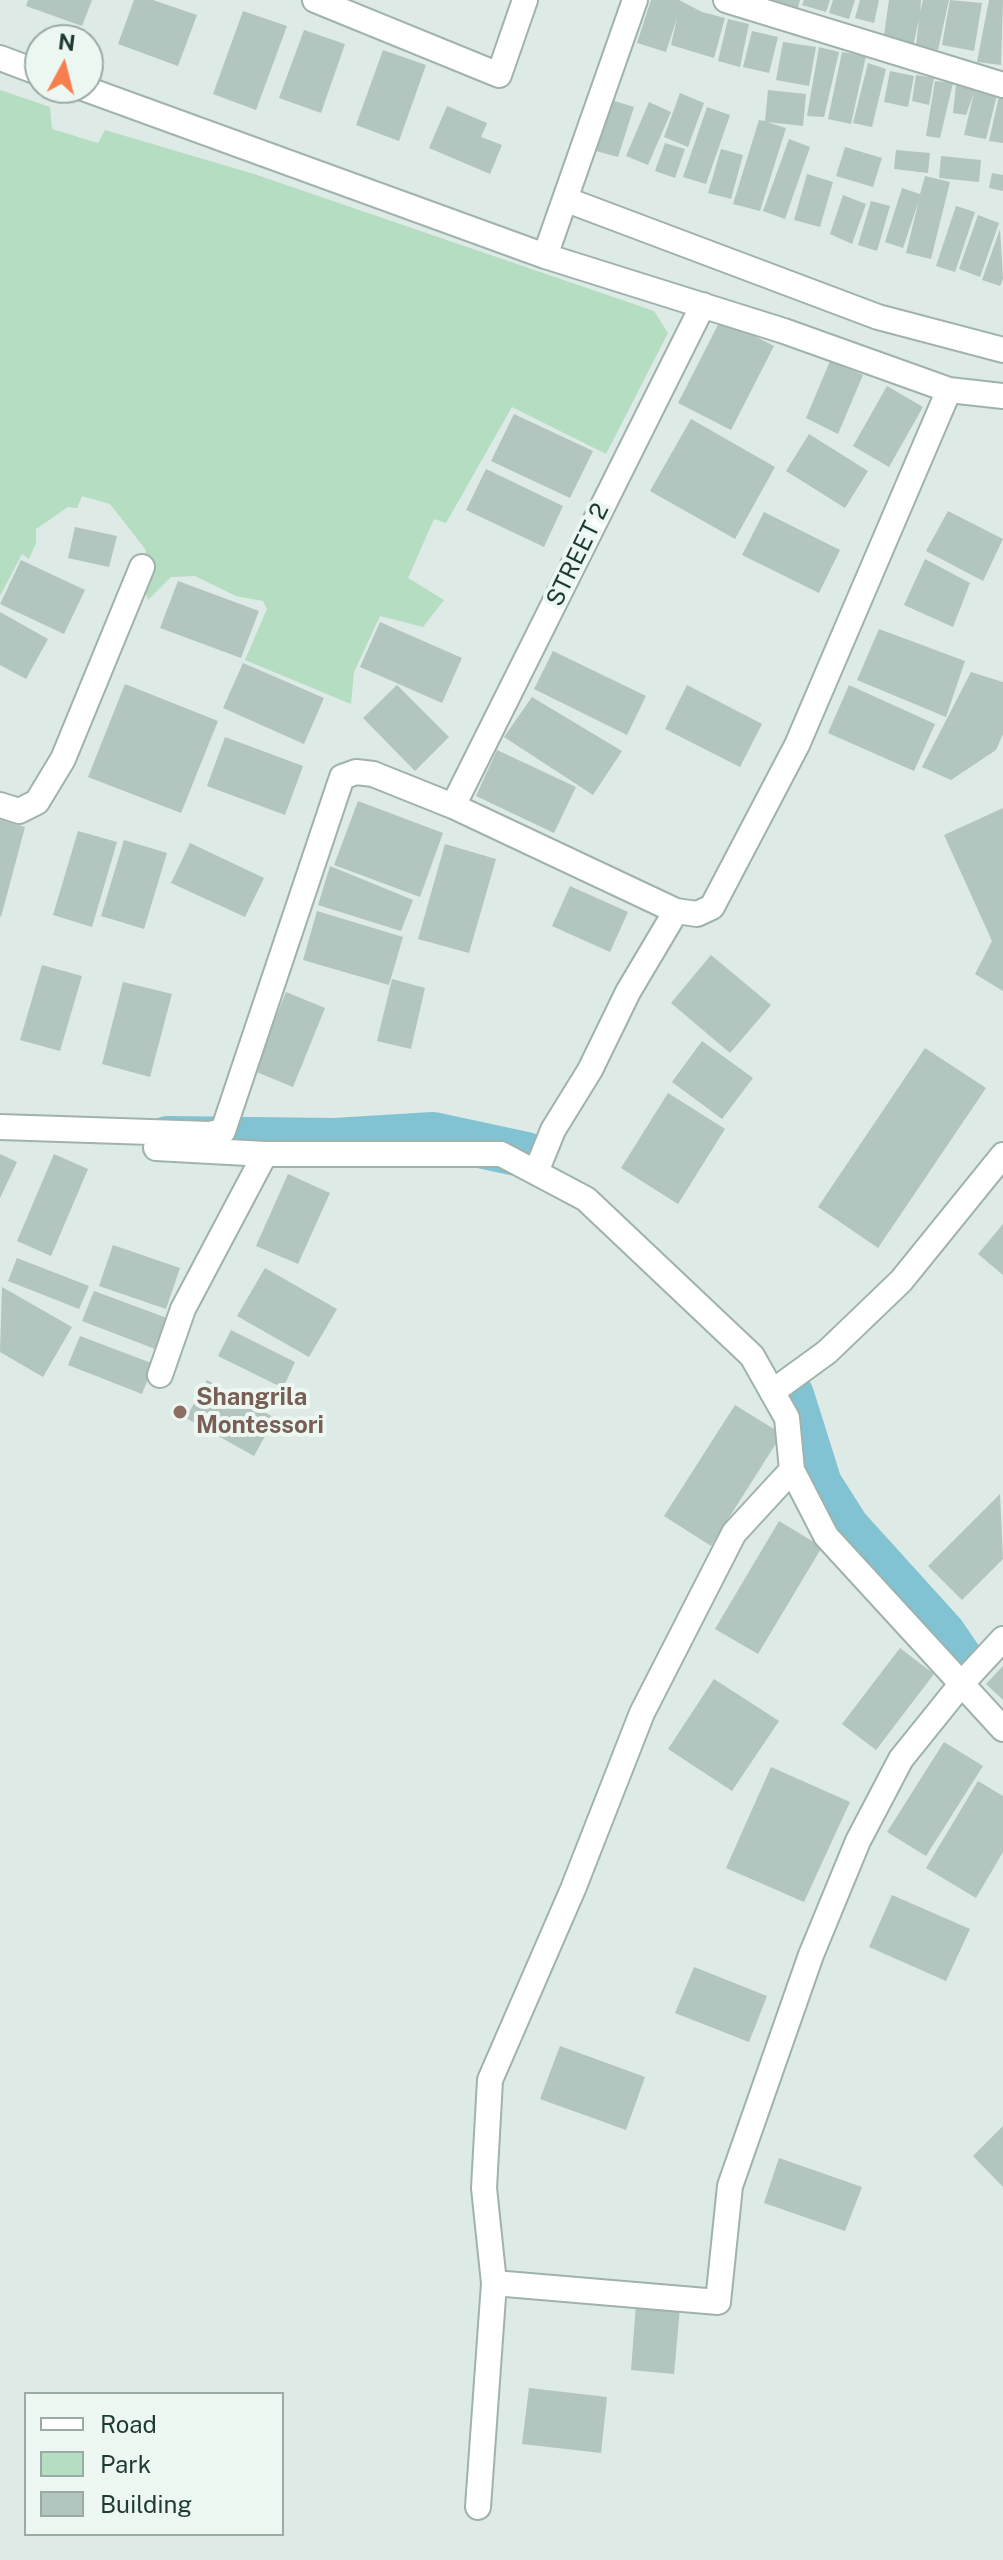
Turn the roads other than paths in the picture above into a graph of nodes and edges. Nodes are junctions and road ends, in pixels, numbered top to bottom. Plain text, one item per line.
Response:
1 (315, 0) edge
2 (525, 0) edge
3 (635, 0) edge
4 (726, 0) edge
5 (0, 58) edge
6 (24, 67) edge
7 (1003, 85) edge
8 (104, 96) edge
9 (567, 200) junction
10 (545, 256) junction
11 (703, 305) junction
12 (1003, 350) edge
13 (949, 390) junction
14 (1003, 396) edge
15 (142, 567) dead end
16 (0, 805) edge
17 (453, 806) junction
18 (676, 911) junction
19 (0, 1127) edge
20 (0, 1138) edge
21 (265, 1154) junction
22 (1003, 1155) edge
23 (536, 1172) junction
24 (160, 1375) dead end
25 (772, 1392) junction
26 (792, 1470) junction
27 (1003, 1639) edge
28 (963, 1682) junction
29 (1003, 1729) edge
30 (494, 2283) junction
31 (478, 2507) dead end

1 - 2 street
3 - 9 street
4 - 7 street
5 - 6 street
8 - 10 street
9 - 10 street
9 - 12 street
10 - 11 street
11 - 13 street
11 - 17 street, STREET 2
13 - 14 street
13 - 18 street
15 - 16 street
17 - 18 street
17 - 19 street
18 - 23 street
20 - 21 street
21 - 23 street
21 - 24 street
22 - 25 street
23 - 25 street
25 - 26 street
26 - 28 street
26 - 30 street
27 - 28 street
28 - 29 street
28 - 30 street
30 - 31 street

